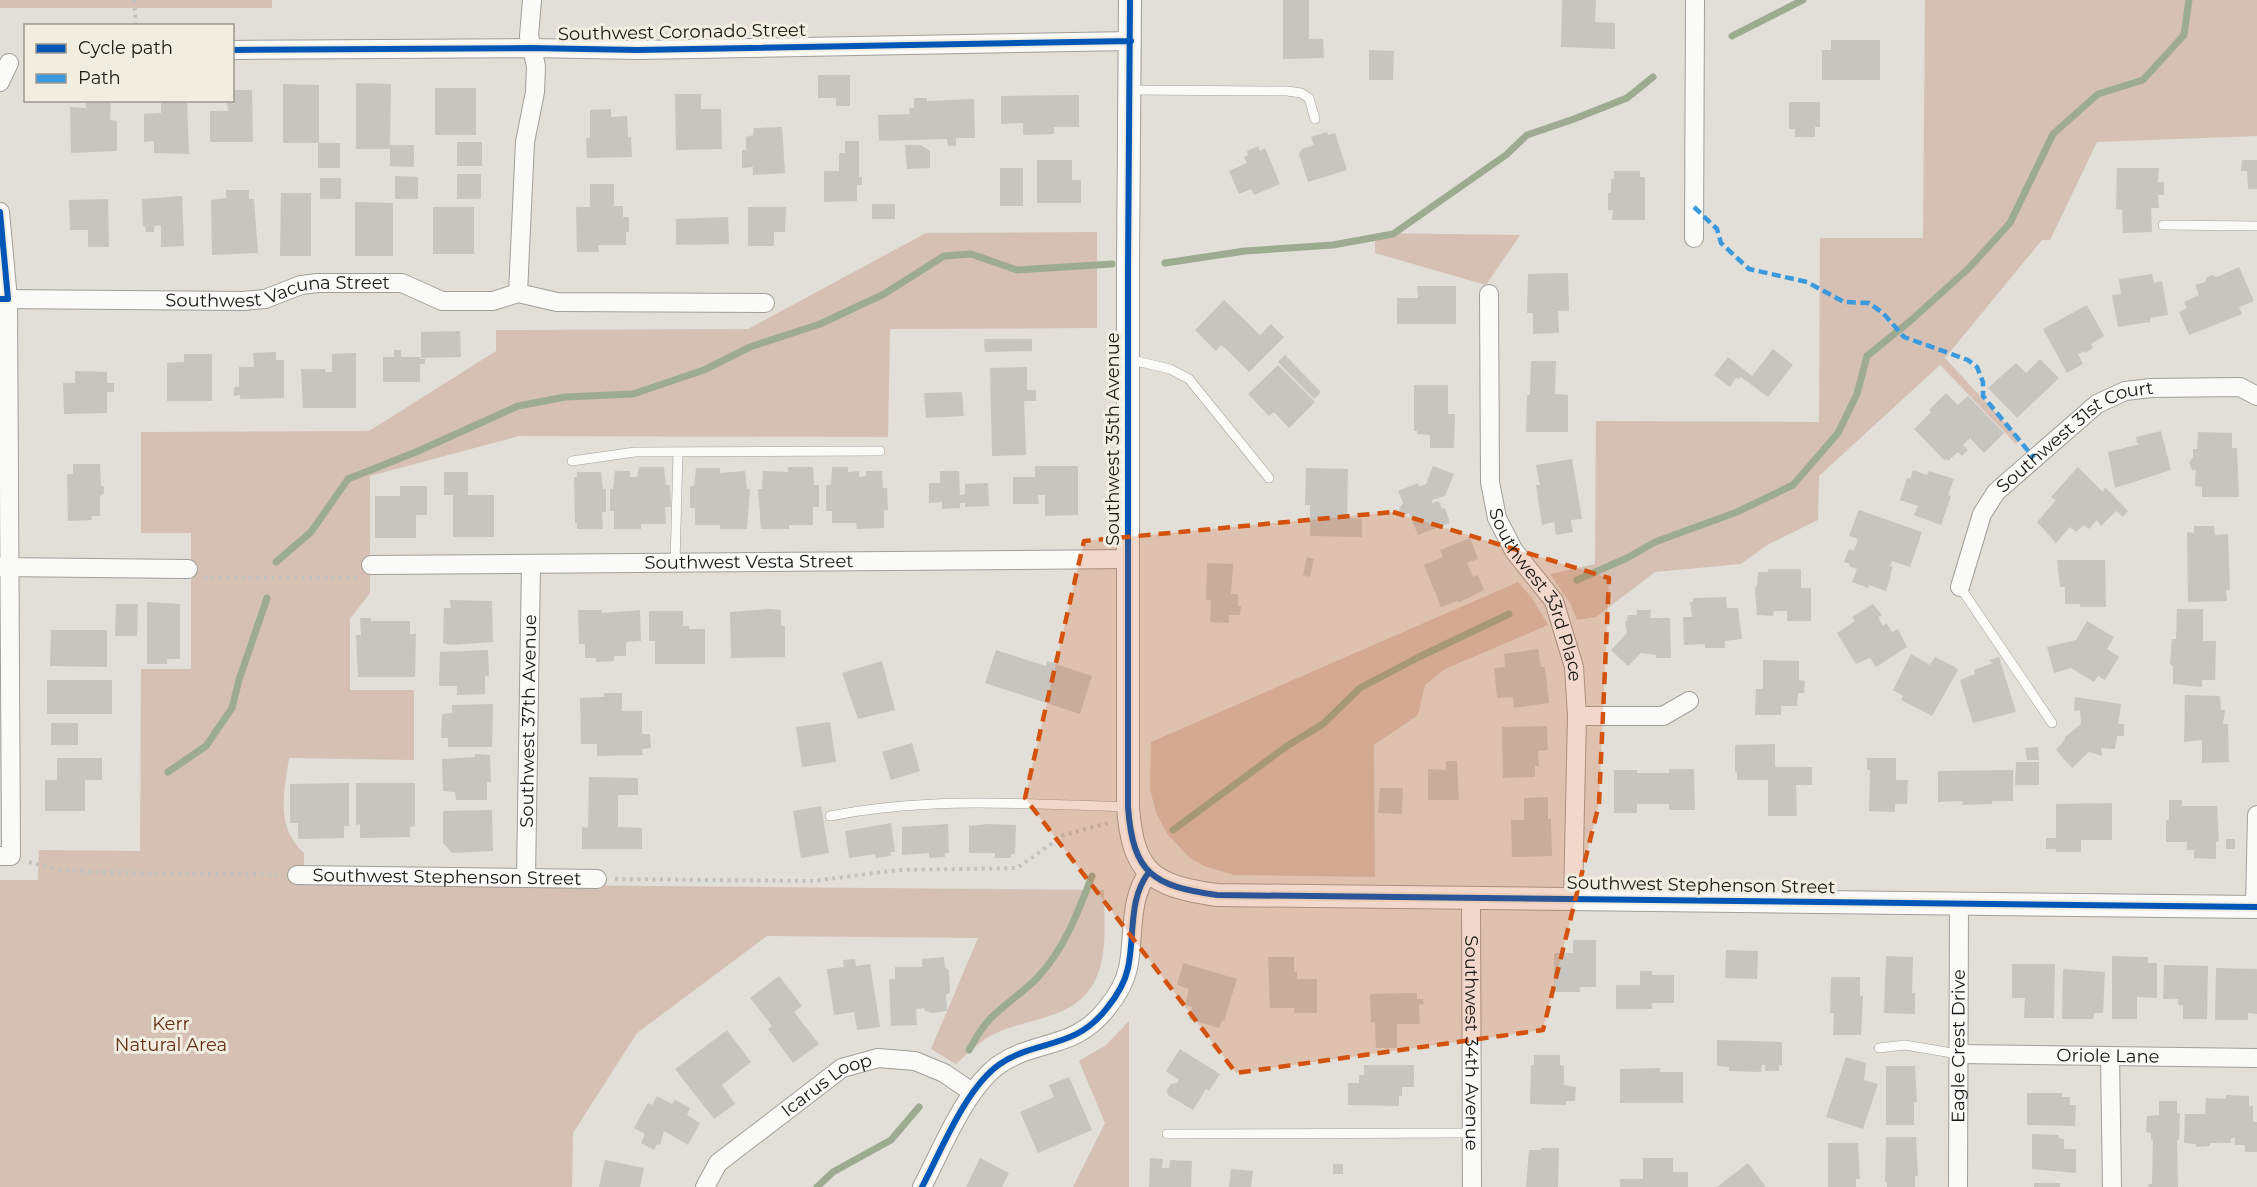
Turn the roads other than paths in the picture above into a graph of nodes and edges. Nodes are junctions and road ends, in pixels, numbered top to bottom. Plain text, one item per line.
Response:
1 (532, 0) edge
2 (1130, 0) edge
3 (1695, 0) edge
4 (1131, 41) junction
5 (531, 48) junction
6 (234, 50) edge
7 (24, 55) edge
8 (5, 61) edge
9 (0, 82) edge
10 (1130, 90) junction
11 (1315, 120) dead end
12 (0, 212) edge
13 (2163, 225) dead end
14 (2257, 226) edge
15 (1694, 238) dead end
16 (518, 293) junction
17 (1489, 294) dead end
18 (4, 299) edge
19 (765, 303) dead end
20 (1128, 359) junction
21 (2257, 396) edge
22 (880, 451) dead end
23 (678, 452) junction
24 (572, 461) dead end
25 (1269, 478) dead end
26 (1129, 559) junction
27 (531, 564) junction
28 (675, 564) junction
29 (370, 565) road end
30 (5, 567) edge
31 (188, 569) road end
32 (1960, 587) joint
33 (1689, 700) dead end
34 (1577, 716) junction
35 (2052, 723) dead end
36 (1128, 813) junction
37 (2257, 815) edge
38 (830, 816) dead end
39 (5, 856) edge
40 (1149, 872) junction
41 (297, 875) road end
42 (526, 877) junction
43 (597, 879) road end
44 (1471, 897) junction
45 (1573, 898) junction
46 (1959, 904) junction
47 (2256, 907) edge
48 (1879, 1048) dead end
49 (1958, 1054) junction
50 (2110, 1057) junction
51 (2257, 1058) edge
52 (972, 1092) junction
53 (1471, 1133) junction
54 (1167, 1134) dead end
55 (705, 1187) edge
56 (922, 1187) edge
57 (1472, 1187) edge
58 (1958, 1187) edge
59 (2112, 1187) edge

1 - 5 street
2 - 4 street, Southwest 35th Avenue
3 - 15 street
4 - 5 street, Southwest Coronado Street
4 - 10 street, Southwest 35th Avenue
5 - 6 street, Southwest Coronado Street
5 - 16 street
7 - 8 street
8 - 9 street
10 - 11 lane
10 - 20 street, Southwest 35th Avenue
12 - 18 street
13 - 14 lane
16 - 18 street, Southwest Vacuna Street
16 - 19 street, Southwest Vacuna Street
17 - 34 street, Southwest 33rd Place
18 - 30 street
20 - 25 lane
20 - 26 street, Southwest 35th Avenue
21 - 32 street, Southwest 31st Court
22 - 23 lane
23 - 24 lane
23 - 28 lane
26 - 28 street, Southwest Vesta Street
26 - 36 street, Southwest 35th Avenue
27 - 28 street, Southwest Vesta Street
27 - 29 street, Southwest Vesta Street
27 - 42 street, Southwest 37th Avenue
30 - 31 street
30 - 39 street
32 - 35 lane
33 - 34 street
34 - 45 street, Southwest 33rd Place
36 - 38 lane
36 - 40 street, Southwest 35th Avenue
37 - 47 street
40 - 44 street, Southwest Stephenson Street
40 - 52 street
41 - 42 street, Southwest Stephenson Street
42 - 43 street, Southwest Stephenson Street
44 - 45 street, Southwest Stephenson Street
44 - 53 street, Southwest 34th Avenue
45 - 46 street, Southwest Stephenson Street
46 - 47 street, Southwest Stephenson Street
46 - 49 street, Eagle Crest Drive
48 - 49 lane
49 - 50 street, Oriole Lane
49 - 58 street, Eagle Crest Drive
50 - 51 street, Oriole Lane
50 - 59 street
52 - 55 street, Icarus Loop
52 - 56 street
53 - 54 lane
53 - 57 street, Southwest 34th Avenue

